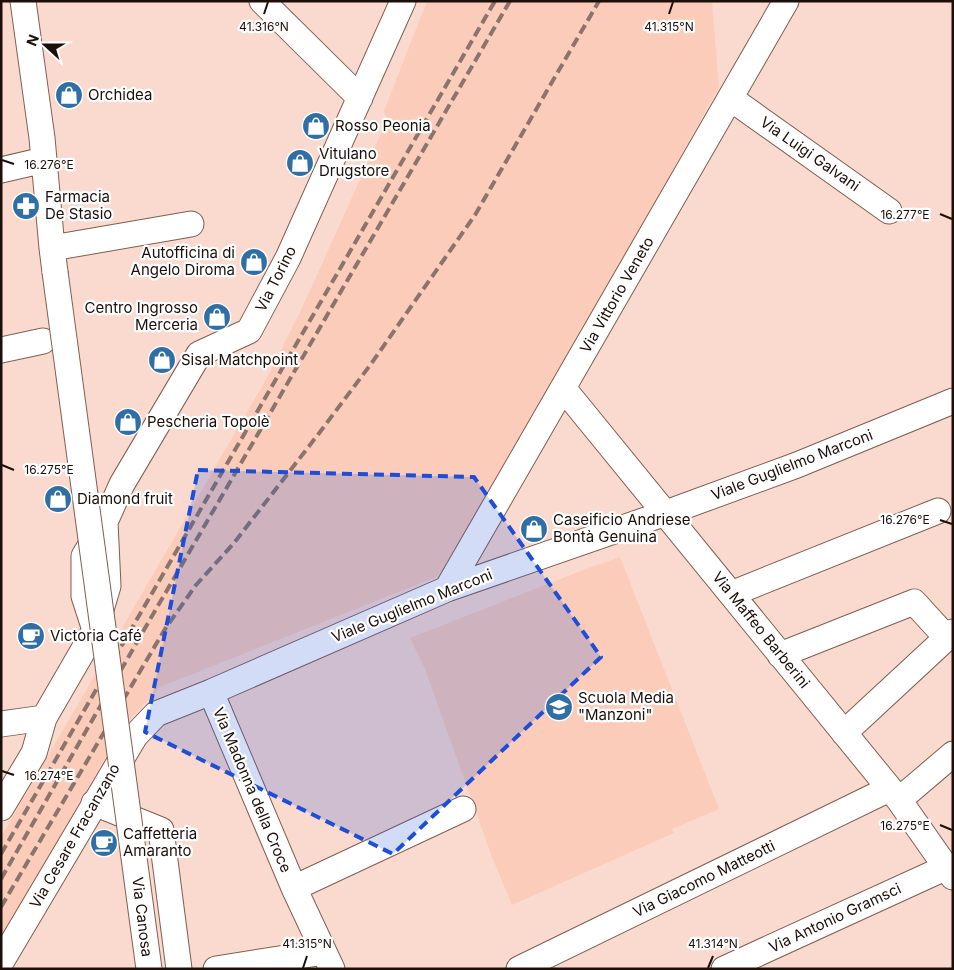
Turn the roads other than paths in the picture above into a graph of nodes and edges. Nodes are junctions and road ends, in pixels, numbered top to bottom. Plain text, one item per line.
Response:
1 (23, 1) edge
2 (262, 1) edge
3 (403, 1) edge
4 (786, 1) edge
5 (360, 98) junction
6 (730, 98) junction
7 (44, 160) junction
8 (1, 170) edge
9 (889, 211) dead end
10 (191, 224) dead end
11 (53, 260) junction
12 (43, 341) dead end
13 (1, 350) edge
14 (563, 388) junction
15 (953, 401) edge
16 (938, 511) dead end
17 (666, 513) junction
18 (447, 589) junction
19 (731, 594) junction
20 (950, 635) edge
21 (780, 655) junction
22 (211, 692) junction
23 (156, 714) joint
24 (44, 718) junction
25 (1, 724) edge
26 (844, 733) junction
27 (953, 754) edge
28 (894, 794) junction
29 (94, 803) junction
30 (1, 808) edge
31 (464, 809) dead end
32 (950, 872) edge
33 (294, 888) junction
34 (328, 960) edge
35 (1, 962) edge
36 (149, 969) edge
37 (179, 969) edge
38 (216, 969) edge
39 (519, 969) edge
40 (724, 969) edge

1 - 7 street, Via Canosa
2 - 5 street
3 - 5 street, Via Torino
4 - 6 street, Via Vittorio Veneto
5 - 24 street, Via Torino
6 - 9 street, Via Luigi Galvani
6 - 14 street, Via Vittorio Veneto
7 - 8 street
7 - 11 street, Via Canosa
10 - 11 street
11 - 36 street, Via Canosa, bridge
12 - 13 street
14 - 17 street, Via Maffeo Barberini
14 - 18 street, Via Vittorio Veneto
15 - 17 street, Viale Guglielmo Marconi
16 - 19 street
17 - 18 street, Viale Guglielmo Marconi
17 - 19 street, Via Maffeo Barberini
18 - 22 street, Viale Guglielmo Marconi
19 - 21 street, Via Maffeo Barberini
20 - 21 street
20 - 26 street
21 - 26 street, Via Maffeo Barberini
22 - 23 street, Viale Guglielmo Marconi
22 - 33 street, Via Madonna della Croce
23 - 29 street, Via Cesare Fracanzano
24 - 25 street
24 - 30 street, Via Torino
26 - 28 street, Via Maffeo Barberini
27 - 28 street, Via Giacomo Matteotti
28 - 32 street, Via Maffeo Barberini
28 - 39 street, Via Giacomo Matteotti
29 - 35 street, Via Cesare Fracanzano
29 - 37 street
31 - 33 street, Via Madonna della Croce
32 - 40 street, Via Antonio Gramsci
33 - 34 street, Via Madonna della Croce
34 - 38 street

